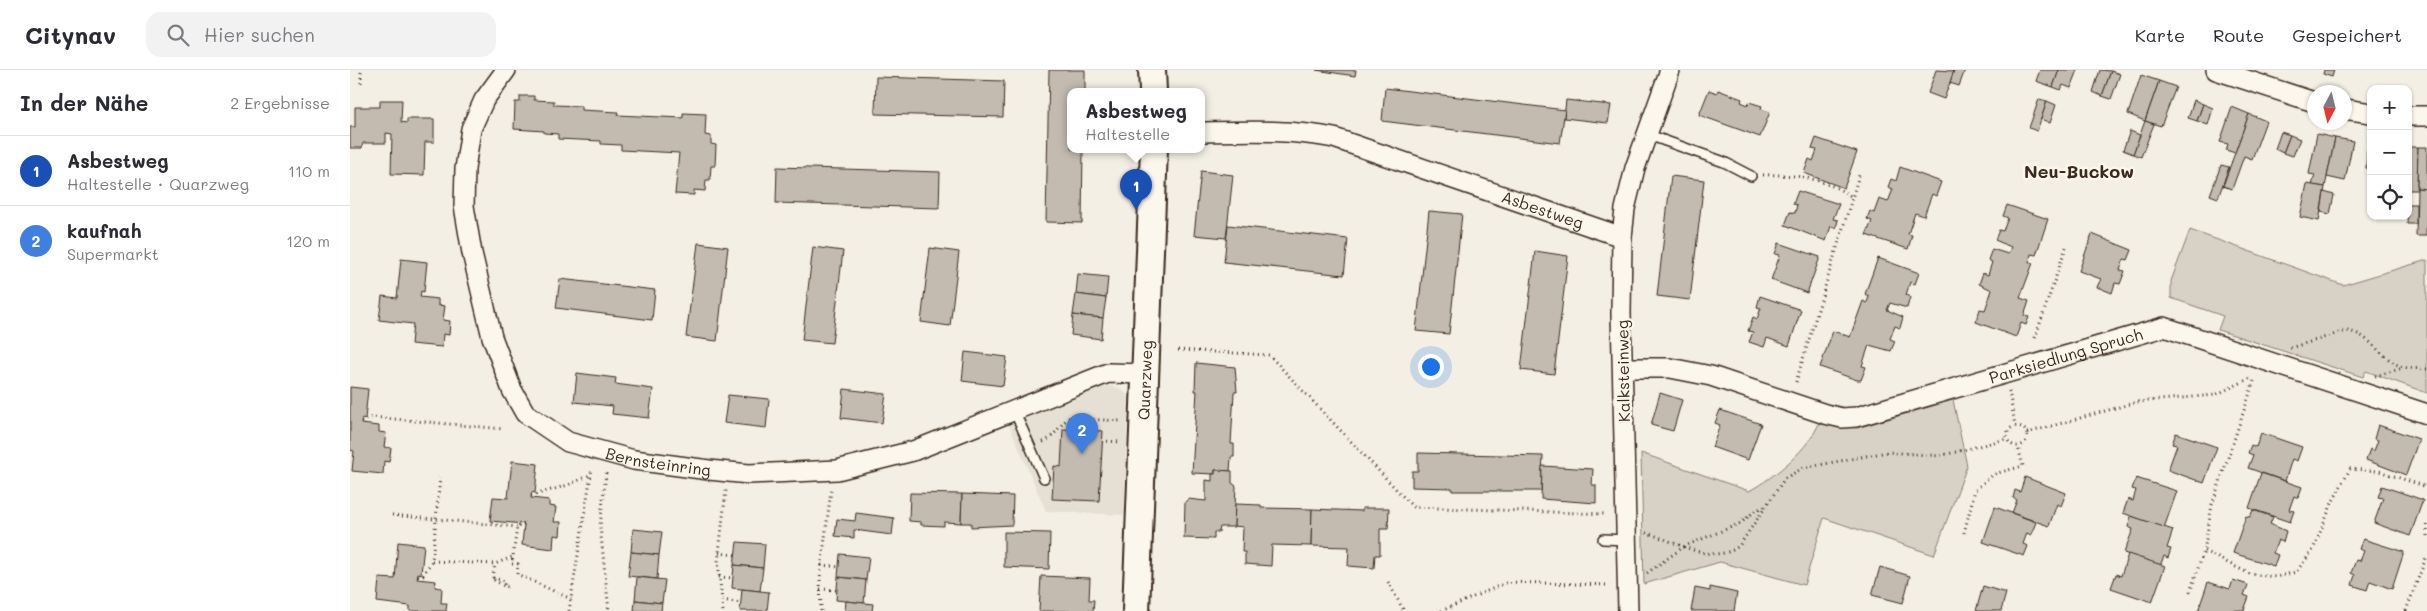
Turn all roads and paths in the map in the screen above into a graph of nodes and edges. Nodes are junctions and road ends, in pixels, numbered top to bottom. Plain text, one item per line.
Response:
1 (361, 70) edge
2 (506, 70) edge
3 (1152, 70) edge
4 (1670, 70) edge
5 (2216, 70) edge
6 (361, 83) dead end
7 (1153, 88) edge
8 (2307, 100) edge
9 (2352, 110) edge
10 (2367, 112) edge
11 (2412, 116) edge
12 (2427, 116) edge
13 (1205, 132) edge
14 (1646, 134) junction
15 (1154, 153) edge
16 (1860, 172) dead end
17 (1755, 175) joint
18 (1852, 197) junction
19 (1622, 237) junction
20 (2066, 247) dead end
21 (2035, 338) dead end
22 (1178, 350) dead end
23 (2286, 350) dead end
24 (2403, 367) junction
25 (1623, 368) junction
26 (2427, 369) edge
27 (2006, 373) junction
28 (1146, 374) junction
29 (2373, 377) dead end
30 (1796, 382) dead end
31 (1014, 410) junction
32 (2427, 414) edge
33 (1122, 421) dead end
34 (361, 422) dead end
35 (2015, 425) junction
36 (504, 429) dead end
37 (2027, 433) junction
38 (2006, 439) junction
39 (1102, 441) dead end
40 (1121, 442) dead end
41 (2018, 447) junction
42 (1031, 448) junction
43 (592, 466) dead end
44 (606, 472) dead end
45 (590, 475) junction
46 (440, 478) dead end
47 (1044, 478) dead end
48 (831, 486) dead end
49 (726, 487) dead end
50 (2427, 487) edge
51 (532, 496) dead end
52 (1764, 507) junction
53 (1614, 514) dead end
54 (392, 515) dead end
55 (437, 520) junction
56 (524, 524) dead end
57 (2427, 524) edge
58 (517, 527) junction
59 (1964, 533) dead end
60 (1633, 536) junction
61 (2427, 537) edge
62 (1603, 539) dead end
63 (1685, 546) junction
64 (2204, 551) junction
65 (719, 553) junction
66 (736, 555) dead end
67 (2427, 555) edge
68 (513, 557) junction
69 (432, 561) junction
70 (495, 564) junction
71 (821, 565) junction
72 (839, 567) dead end
73 (418, 576) dead end
74 (719, 577) junction
75 (733, 578) dead end
76 (1640, 578) dead end
77 (1388, 582) dead end
78 (1616, 585) dead end
79 (506, 587) dead end
80 (820, 589) junction
81 (836, 590) dead end
82 (2190, 592) dead end
83 (571, 599) junction
84 (722, 600) junction
85 (741, 603) dead end
86 (569, 611) edge
87 (609, 611) edge
88 (723, 611) edge
89 (821, 611) edge
90 (1136, 611) edge
91 (1404, 611) edge
92 (1441, 611) edge
93 (1628, 611) edge
94 (2406, 611) edge

1 - 6 path
2 - 31 street, Bernsteinring
3 - 7 street
4 - 14 street, Kalksteinweg
5 - 8 street
9 - 10 street
11 - 12 street
13 - 19 street, Asbestweg
14 - 17 lane
14 - 19 street, Kalksteinweg
15 - 28 street, Quarzweg
16 - 18 path
17 - 18 path
18 - 30 path
19 - 25 street, Kalksteinweg
20 - 21 path, Parksiedlung Spruch
22 - 53 path
23 - 24 path
24 - 26 path
24 - 29 path
25 - 27 street, Parksiedlung Spruch
25 - 60 street, Kalksteinweg
27 - 32 street, Parksiedlung Spruch
27 - 35 path
28 - 31 street, Bernsteinring
28 - 90 street, Quarzweg
31 - 42 lane
33 - 42 path
34 - 36 path
35 - 37 path
35 - 38 path
37 - 41 path
37 - 64 path
38 - 41 path
38 - 52 path
39 - 40 path
41 - 59 path
42 - 47 lane
43 - 45 path
44 - 87 path
45 - 51 path
45 - 83 path
46 - 55 path
48 - 71 path
49 - 65 path
50 - 64 path
52 - 63 path
52 - 63 path
54 - 55 path
55 - 58 path
55 - 69 path
56 - 58 path
57 - 61 path
58 - 68 path
60 - 62 lane
60 - 63 path
60 - 93 street, Kalksteinweg
63 - 76 path
64 - 82 path
65 - 66 path
65 - 74 path
67 - 94 path
68 - 70 path
68 - 83 path
69 - 70 path
69 - 73 path
70 - 79 path
71 - 72 path
71 - 80 path
74 - 75 path
74 - 84 path
77 - 91 path
78 - 92 path
80 - 81 path
80 - 89 path
83 - 86 path
84 - 85 path
84 - 88 path

